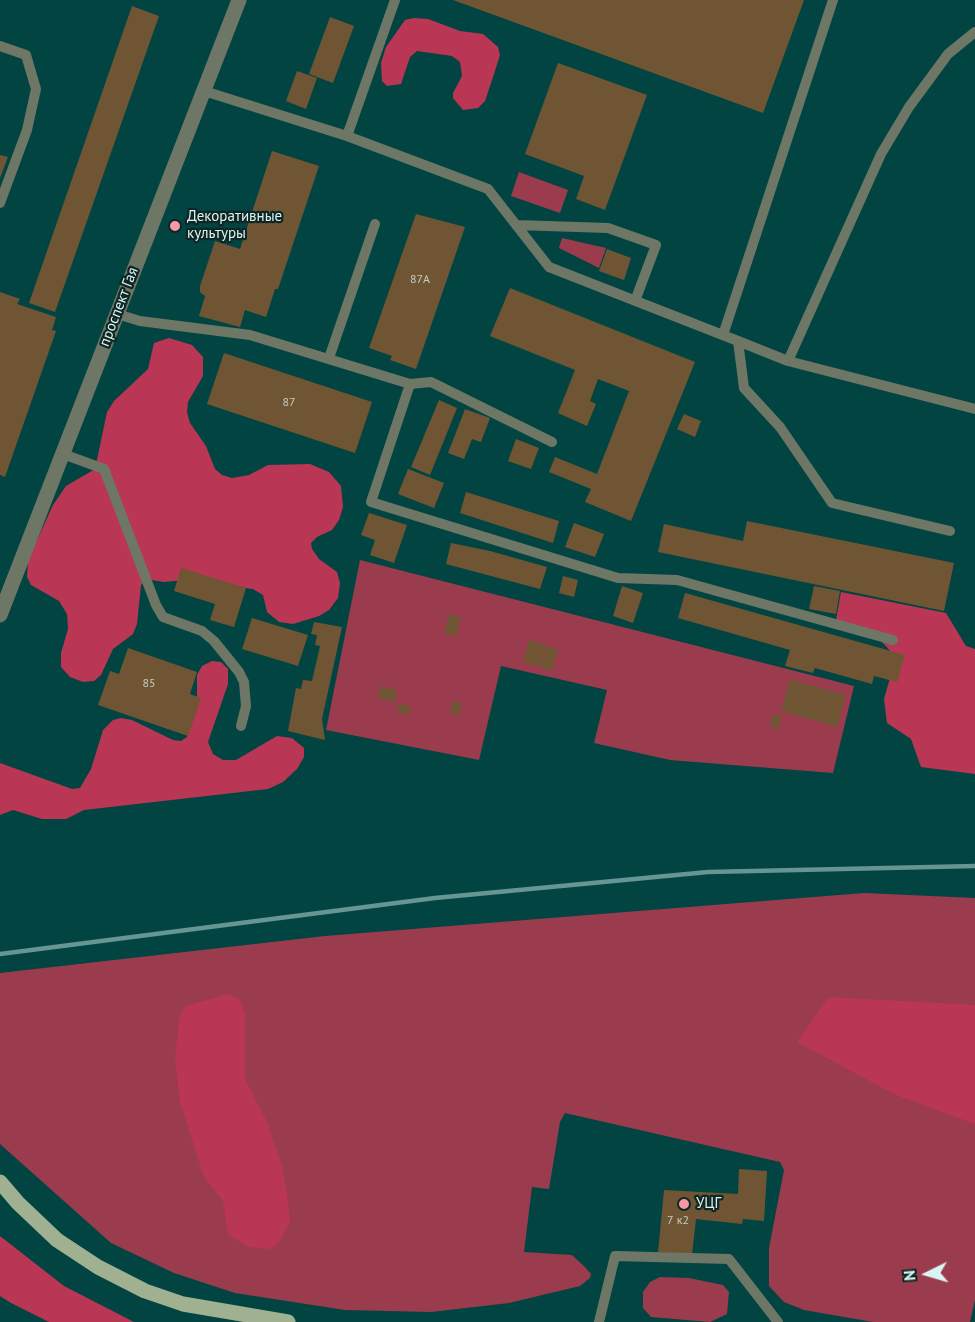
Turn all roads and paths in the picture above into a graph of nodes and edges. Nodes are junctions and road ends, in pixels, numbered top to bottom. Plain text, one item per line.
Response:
1 (239, 0) edge
2 (395, 0) edge
3 (833, 0) edge
4 (975, 32) edge
5 (0, 46) edge
6 (204, 91) junction
7 (347, 136) junction
8 (0, 203) edge
9 (375, 224) dead end
10 (516, 225) junction
11 (635, 301) junction
12 (117, 314) junction
13 (723, 335) junction
14 (738, 342) junction
15 (328, 358) junction
16 (788, 361) junction
17 (410, 384) junction
18 (975, 409) edge
19 (552, 442) dead end
20 (63, 454) junction
21 (950, 531) dead end
22 (0, 614) edge
23 (893, 640) dead end
24 (241, 726) dead end
25 (0, 1182) edge
26 (288, 1322) edge
27 (598, 1322) edge
28 (778, 1322) edge

1 - 6 street, проспект Гая
2 - 7 lane
3 - 13 lane
4 - 16 lane
5 - 8 lane
6 - 7 lane
6 - 12 street, проспект Гая
7 - 10 lane
9 - 15 lane
10 - 11 lane
10 - 11 lane
11 - 13 lane
12 - 15 lane
12 - 20 street, проспект Гая
13 - 14 lane
14 - 16 lane
14 - 21 lane
15 - 17 lane
16 - 18 lane
17 - 19 lane
17 - 23 lane
20 - 22 street, проспект Гая
20 - 24 lane
25 - 26 main road
27 - 28 lane

